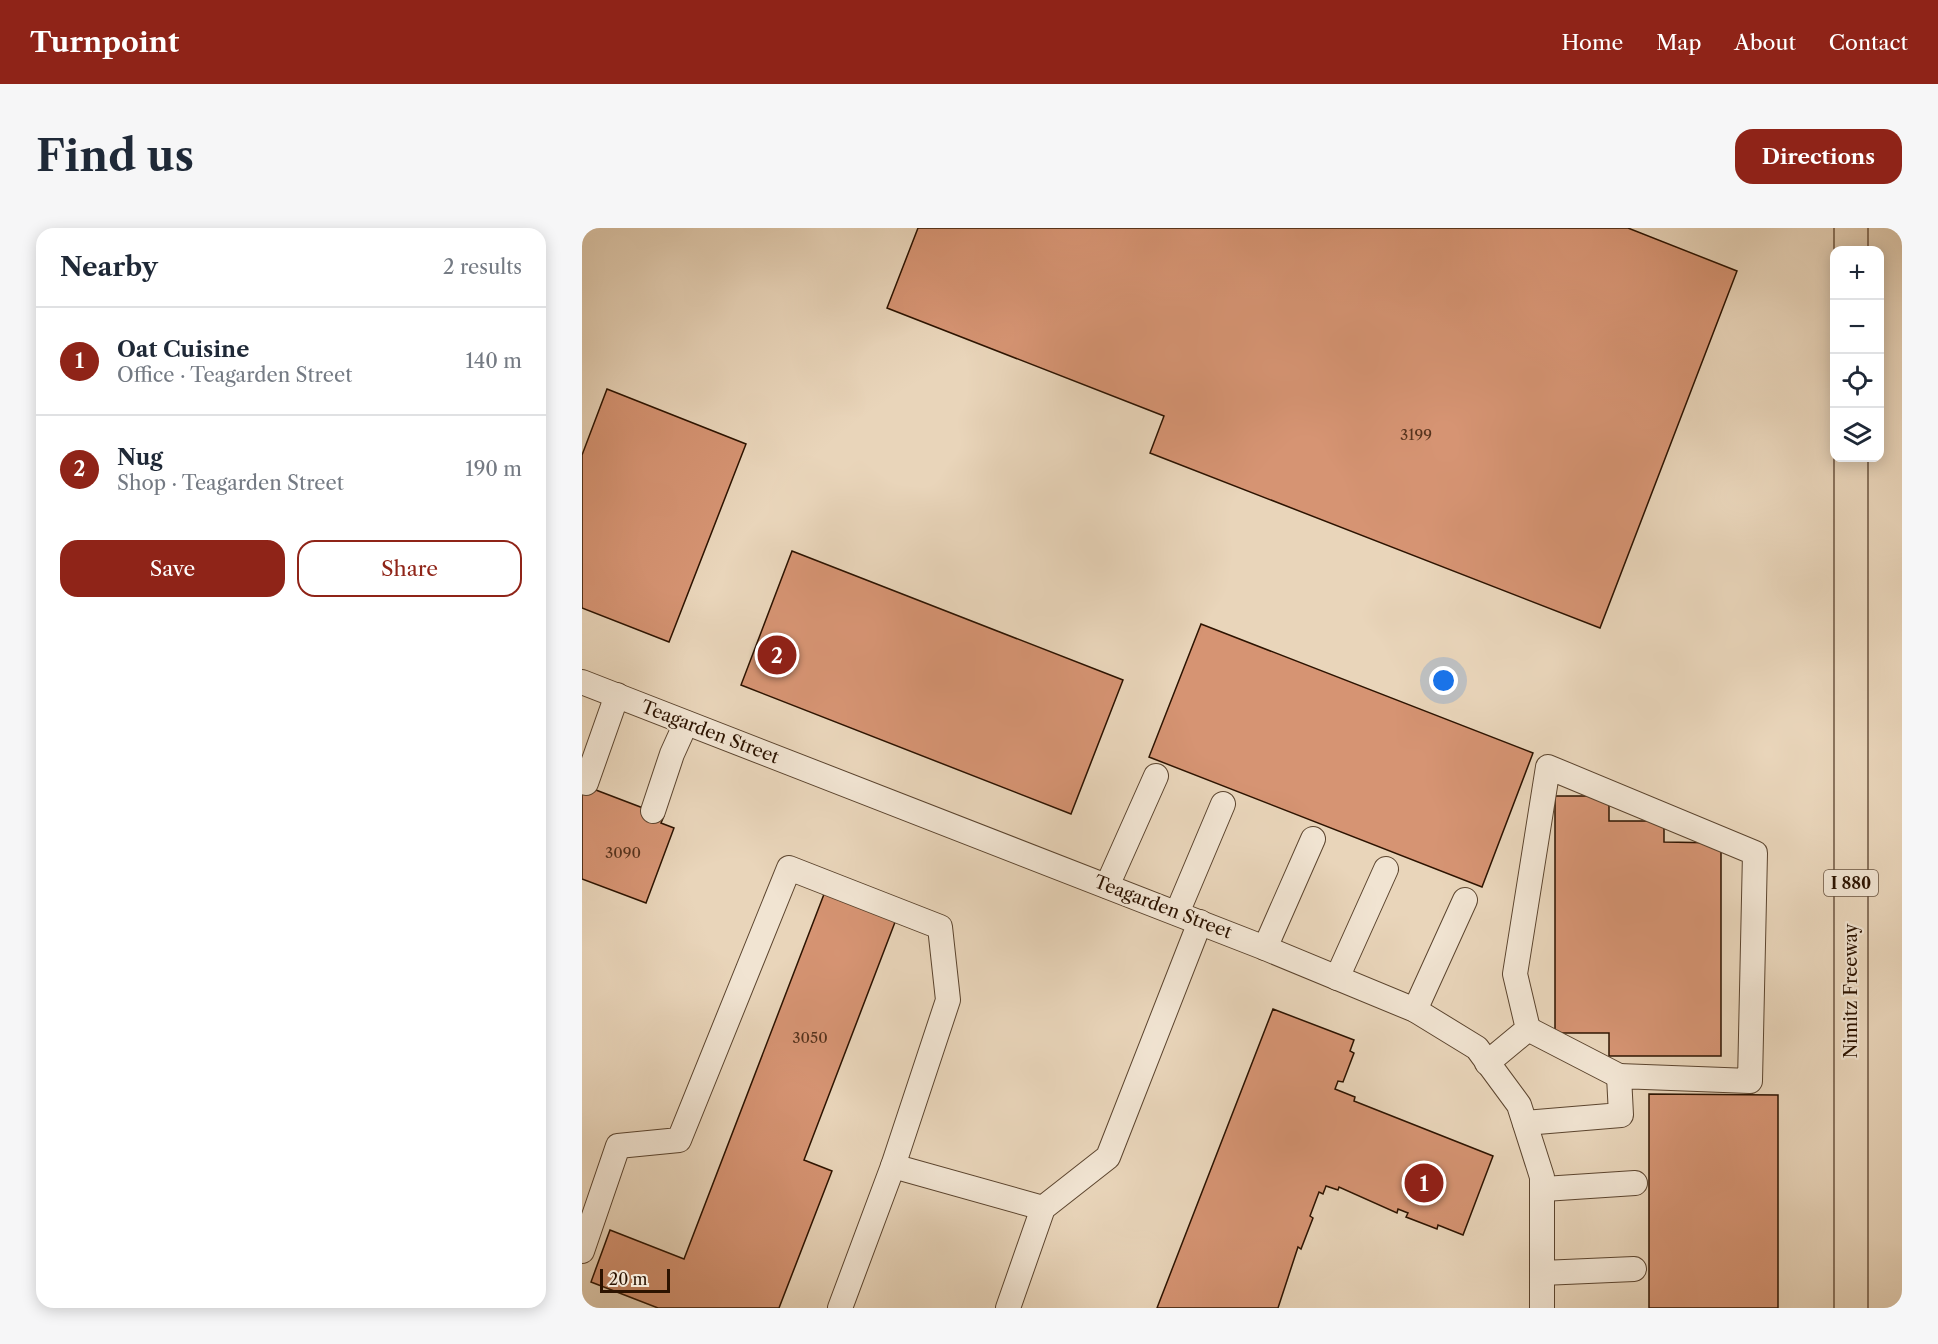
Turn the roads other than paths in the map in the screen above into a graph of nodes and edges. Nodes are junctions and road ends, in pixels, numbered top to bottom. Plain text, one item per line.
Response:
1 (1851, 228) edge
2 (1851, 246) edge
3 (1851, 462) edge
4 (582, 682) edge
5 (617, 695) junction
6 (686, 723) junction
7 (1156, 776) dead end
8 (586, 783) dead end
9 (1223, 804) dead end
10 (653, 811) dead end
11 (1313, 839) dead end
12 (1386, 869) dead end
13 (1107, 886) junction
14 (1465, 900) dead end
15 (1177, 913) junction
16 (1200, 922) junction
17 (1265, 948) junction
18 (1337, 978) junction
19 (1415, 1010) junction
20 (1528, 1029) junction
21 (1488, 1063) junction
22 (1619, 1076) junction
23 (1525, 1123) junction
24 (893, 1166) junction
25 (1635, 1183) dead end
26 (1544, 1189) junction
27 (1043, 1209) junction
28 (582, 1251) edge
29 (1634, 1269) dead end
30 (1542, 1273) junction
31 (840, 1308) edge
32 (1008, 1308) edge
33 (1542, 1308) edge
34 (1851, 1308) edge

1 - 2 highway
3 - 34 highway, Nimitz Freeway / I 880
4 - 5 street, Teagarden Street
5 - 6 street, Teagarden Street
5 - 8 street
6 - 10 street
6 - 13 street, Teagarden Street
7 - 13 street
9 - 15 street
11 - 17 street
12 - 18 street
13 - 15 street, Teagarden Street
14 - 19 street
15 - 16 street, Teagarden Street
16 - 17 street, Teagarden Street
16 - 27 street
17 - 18 street, Teagarden Street
18 - 19 street, Teagarden Street
19 - 21 street, Teagarden Street
20 - 21 street
20 - 22 street
20 - 22 street
21 - 23 street, Teagarden Street
22 - 23 street
23 - 26 street, Teagarden Street
24 - 27 street
24 - 28 street
24 - 31 street
25 - 26 street
26 - 30 street, Teagarden Street
27 - 32 street
29 - 30 street
30 - 33 street, Teagarden Street

